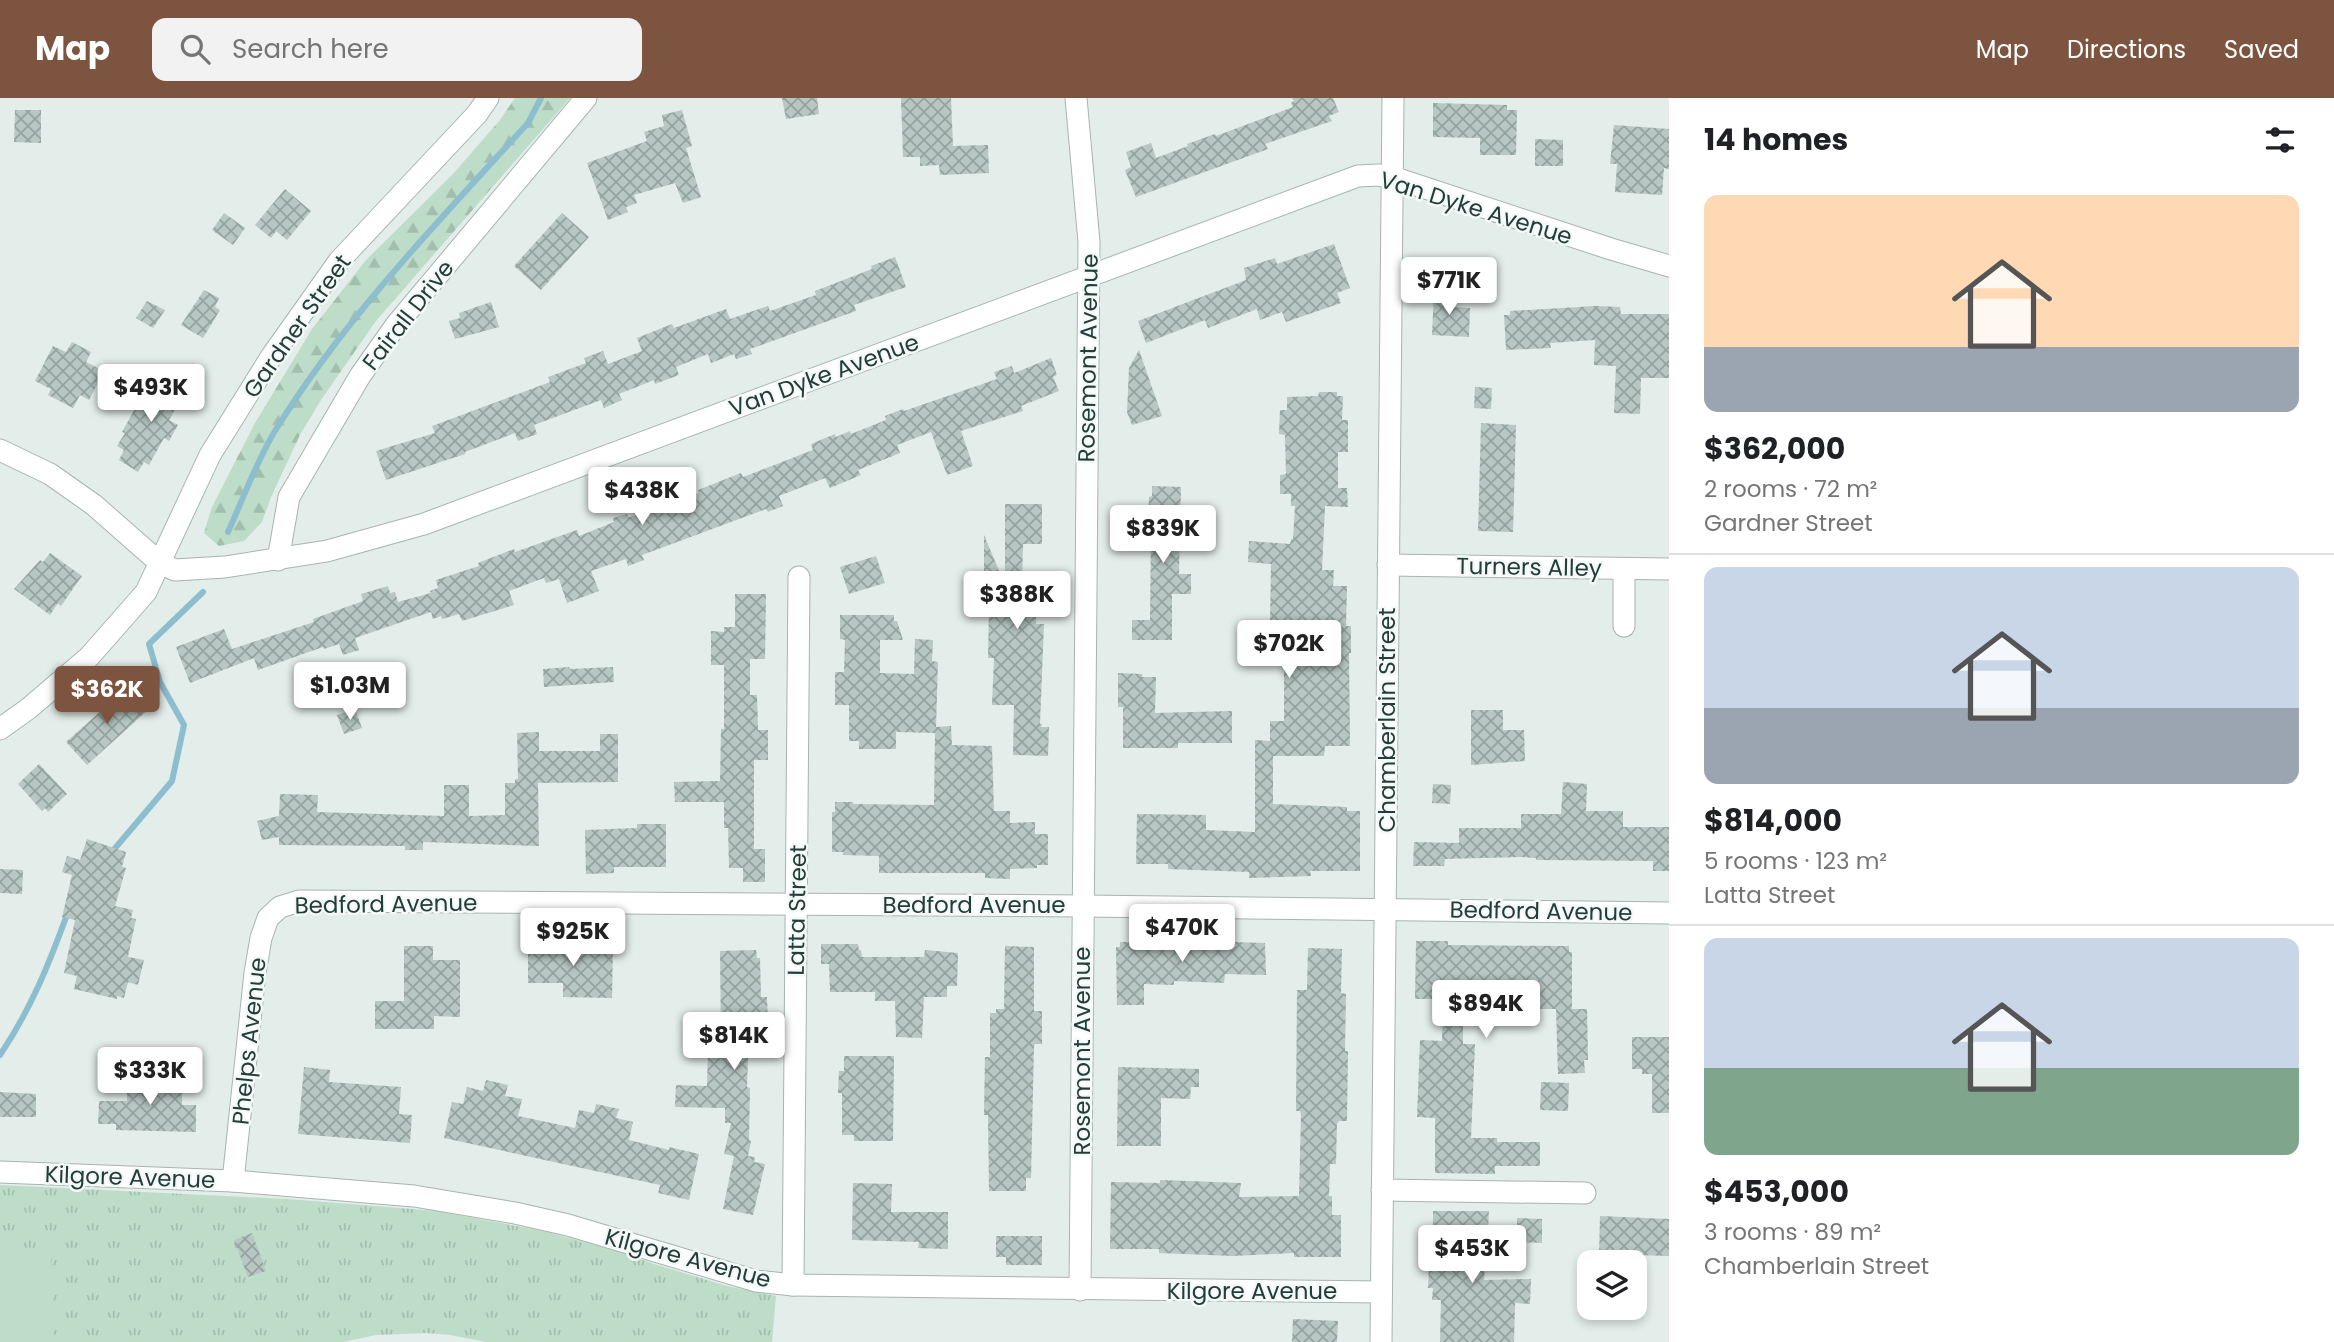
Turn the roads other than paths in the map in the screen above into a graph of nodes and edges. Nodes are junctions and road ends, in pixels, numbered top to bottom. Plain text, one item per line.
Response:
1 (488, 98) edge
2 (586, 98) edge
3 (1076, 98) edge
4 (1393, 98) edge
5 (1392, 177) junction
6 (1669, 266) edge
7 (1088, 276) junction
8 (0, 450) edge
9 (278, 560) junction
10 (160, 563) junction
11 (1388, 565) junction
12 (1624, 569) junction
13 (1669, 569) edge
14 (799, 577) dead end
15 (1624, 626) dead end
16 (0, 729) edge
17 (797, 905) junction
18 (1083, 906) junction
19 (280, 907) joint
20 (1386, 909) junction
21 (1669, 912) edge
22 (0, 1172) edge
23 (233, 1181) junction
24 (1382, 1190) junction
25 (1585, 1193) dead end
26 (793, 1285) junction
27 (1080, 1290) junction
28 (1381, 1292) junction
29 (1381, 1342) edge

1 - 10 street, Gardner Street
2 - 9 street, Fairall Drive
3 - 7 street, Rosemont Avenue
4 - 5 street, Chamberlain Street
5 - 6 street, Van Dyke Avenue
5 - 7 street, Van Dyke Avenue
5 - 11 street, Chamberlain Street
7 - 9 street, Van Dyke Avenue
7 - 18 street, Rosemont Avenue
8 - 10 street, Van Dyke Avenue
9 - 10 street, Van Dyke Avenue
10 - 16 street, Gardner Street
11 - 12 street, Turners Alley
11 - 20 street, Chamberlain Street
12 - 13 street, Turners Alley
12 - 15 street
14 - 17 street, Latta Street
17 - 18 street, Bedford Avenue
17 - 19 street, Bedford Avenue
17 - 26 street, Latta Street
18 - 20 street, Bedford Avenue
18 - 27 street, Rosemont Avenue
19 - 23 street, Phelps Avenue
20 - 21 street, Bedford Avenue
20 - 24 street, Chamberlain Street
22 - 23 street, Kilgore Avenue
23 - 26 street, Kilgore Avenue
24 - 25 street
24 - 28 street, Chamberlain Street
26 - 27 street, Kilgore Avenue
27 - 28 street, Kilgore Avenue
28 - 29 street, Chamberlain Street

